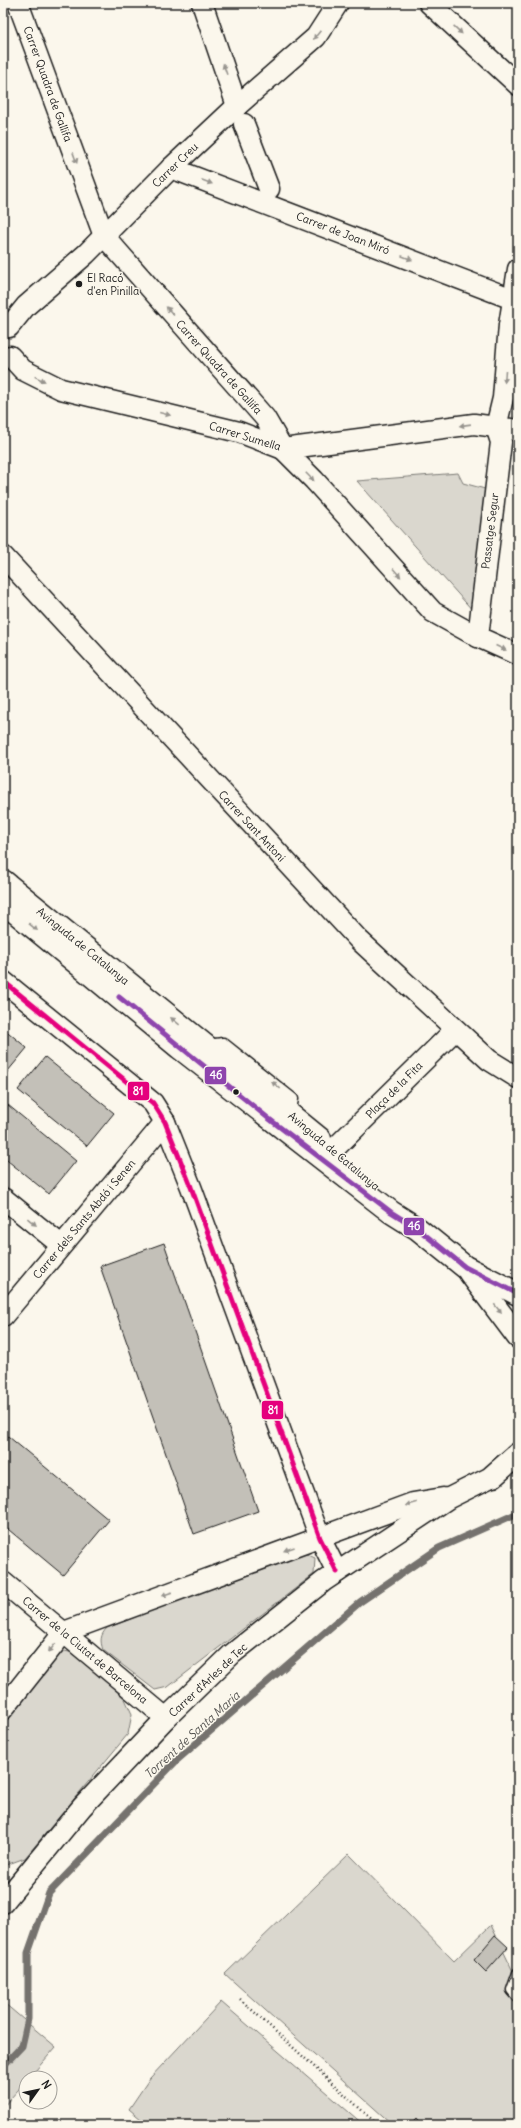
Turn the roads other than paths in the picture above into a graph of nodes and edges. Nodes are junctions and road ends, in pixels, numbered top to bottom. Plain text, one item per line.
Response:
1 (18, 3) edge
2 (202, 3) edge
3 (338, 3) edge
4 (429, 3) edge
5 (518, 85) edge
6 (238, 106) junction
7 (244, 124) dead end
8 (171, 168) junction
9 (269, 189) dead end
10 (104, 236) junction
11 (518, 269) edge
12 (515, 300) junction
13 (6, 326) edge
14 (6, 357) edge
15 (496, 427) junction
16 (518, 430) edge
17 (283, 449) junction
18 (3, 556) edge
19 (478, 637) junction
20 (518, 655) edge
21 (3, 882) edge
22 (3, 902) edge
23 (3, 981) edge
24 (455, 1030) junction
25 (517, 1074) edge
26 (165, 1122) junction
27 (333, 1150) junction
28 (3, 1198) edge
29 (418, 1229) junction
30 (61, 1245) junction
31 (465, 1267) junction
32 (518, 1294) edge
33 (3, 1316) edge
34 (518, 1337) edge
35 (518, 1454) edge
36 (518, 1474) edge
37 (493, 1476) junction
38 (449, 1498) junction
39 (320, 1538) junction
40 (337, 1572) junction
41 (3, 1582) edge
42 (64, 1632) junction
43 (3, 1709) edge
44 (166, 1718) junction
45 (3, 1901) edge
46 (518, 1973) edge
47 (518, 1997) edge

1 -> 10 street, Carrer Quadra de Gallifa
6 -> 2 street
3 -> 6 street, Carrer Creu
4 -> 5 street
6 - 8 street, Carrer Creu
7 - 9 street
8 - 10 street, Carrer Creu
8 -> 12 street, Carrer de Joan Miró
10 - 13 street, Carrer Creu
17 -> 10 street, Carrer Quadra de Gallifa
11 - 12 street
12 -> 15 street
13 - 14 street
14 -> 17 street, Carrer Sumella
15 - 16 street, Carrer Sumella
15 -> 17 street, Carrer Sumella
15 - 19 street, Passatge Segur
17 -> 19 street, Carrer Quadra de Gallifa
18 - 24 street, Carrer Sant Antoni
19 -> 20 street, Carrer Quadra de Gallifa
27 -> 21 main road, Avinguda de Catalunya
22 -> 29 main road, Avinguda de Catalunya
23 - 26 street
24 - 25 street, Carrer Sant Antoni
24 - 27 street, Plaça de la Fita
26 - 30 street, Carrer dels Sants Abdó i Senen
26 - 39 street
27 - 29 main road, Avinguda de Catalunya
28 -> 30 street
29 - 31 main road
30 - 33 street, Carrer dels Sants Abdó i Senen
31 - 32 main road
31 -> 34 main road
35 - 37 main road
36 - 37 main road
37 - 38 street, Carrer d'Arles de Tec
38 -> 39 street, Carrer d'Arles de Tec
38 - 40 street, Carrer d'Arles de Tec
39 - 40 street
39 -> 42 street, Carrer d'Arles de Tec
40 - 44 street, Carrer d'Arles de Tec
41 - 42 street, Carrer de la Ciutat de Barcelona
42 -> 43 street
42 - 44 street, Carrer de la Ciutat de Barcelona
44 - 45 street, Carrer d'Arles de Tec
46 - 47 lane

